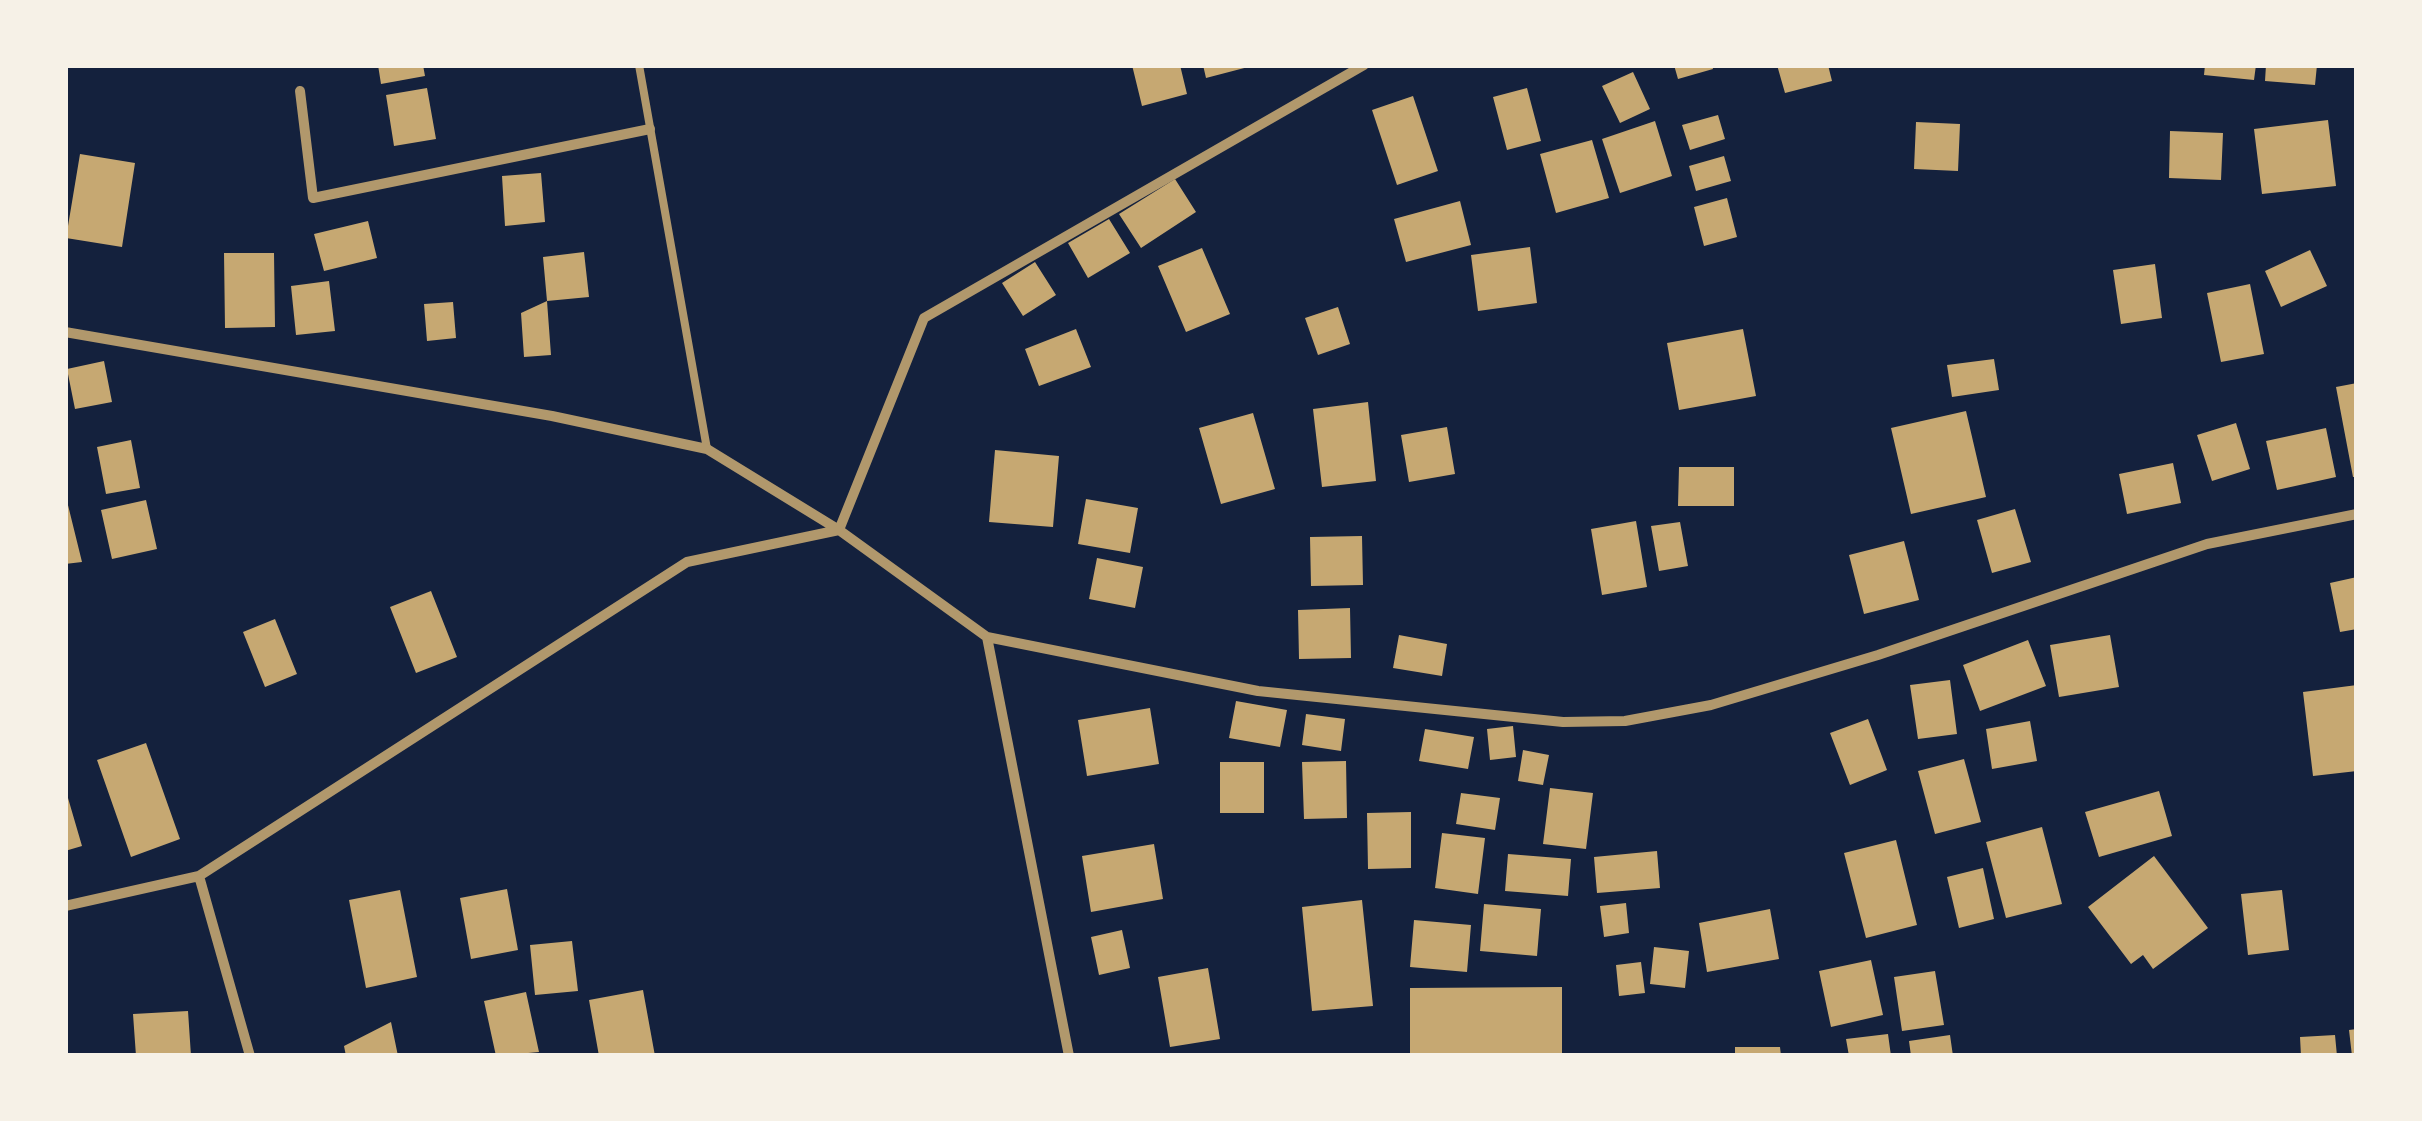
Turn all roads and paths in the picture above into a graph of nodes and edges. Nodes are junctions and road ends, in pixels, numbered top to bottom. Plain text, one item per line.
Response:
1 (639, 65) edge
2 (1364, 65) edge
3 (300, 91) dead end
4 (650, 129) junction
5 (65, 332) edge
6 (707, 449) junction
7 (2357, 514) edge
8 (839, 530) junction
9 (988, 637) junction
10 (200, 876) junction
11 (65, 906) edge
12 (250, 1056) edge
13 (1069, 1056) edge

1 - 4 lane
2 - 8 street
3 - 4 street
4 - 6 lane
5 - 6 street
6 - 8 street
7 - 9 street
8 - 9 street
8 - 10 street
9 - 13 street
10 - 11 street
10 - 12 street

